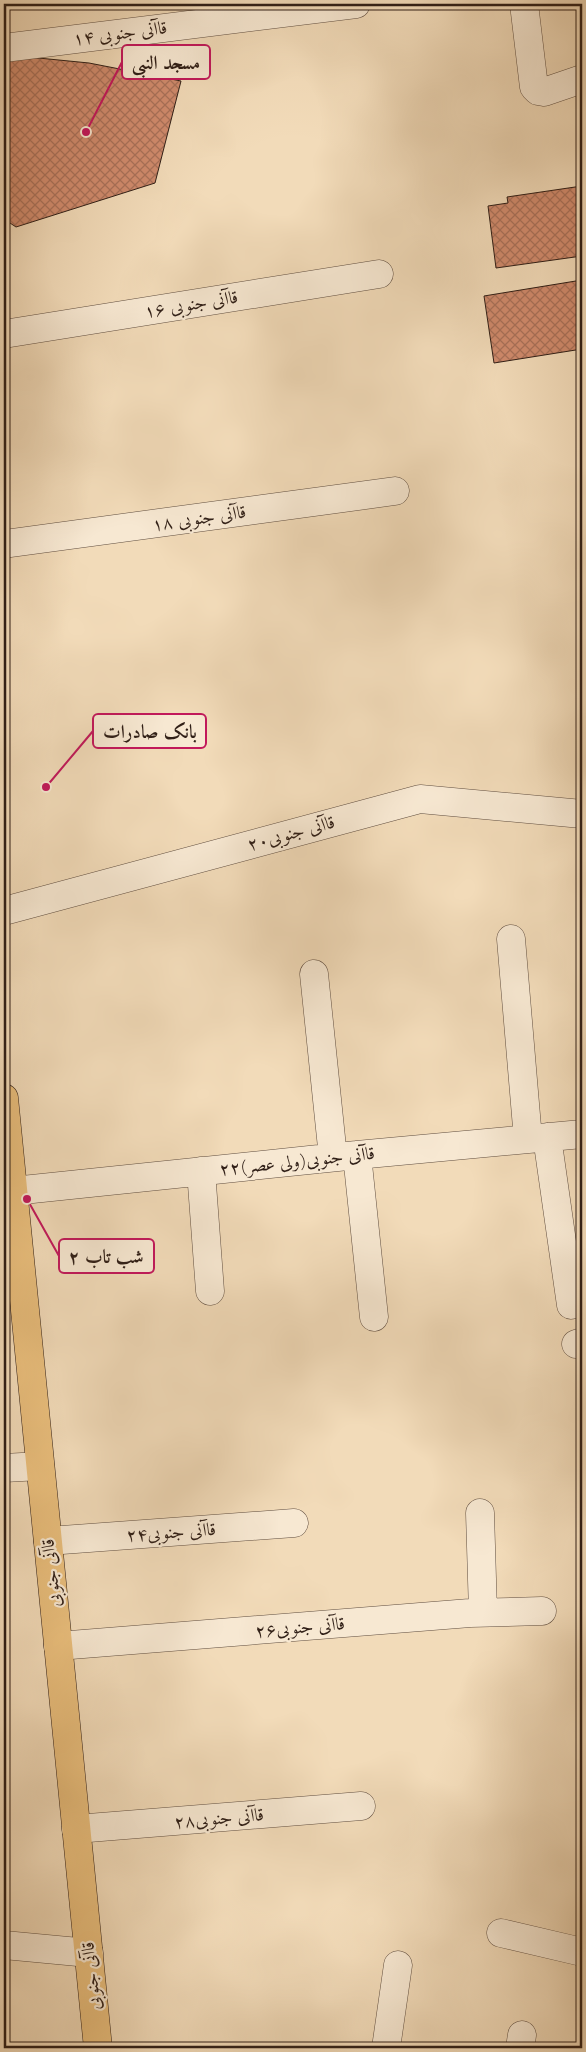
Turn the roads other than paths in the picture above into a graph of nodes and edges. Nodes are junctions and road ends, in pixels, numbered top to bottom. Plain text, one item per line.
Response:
1 (356, 4) edge
2 (524, 4) edge
3 (4, 48) edge
4 (582, 79) edge
5 (379, 274) dead end
6 (4, 334) edge
7 (395, 491) dead end
8 (4, 544) edge
9 (582, 814) edge
10 (4, 911) edge
11 (511, 939) dead end
12 (314, 974) dead end
13 (4, 1098) edge
14 (582, 1134) edge
15 (537, 1138) junction
16 (345, 1156) junction
17 (201, 1171) junction
18 (13, 1191) junction
19 (210, 1290) dead end
20 (571, 1305) dead end
21 (374, 1317) dead end
22 (40, 1466) junction
23 (4, 1468) edge
24 (480, 1513) dead end
25 (294, 1523) dead end
26 (48, 1542) junction
27 (542, 1611) dead end
28 (483, 1612) junction
29 (58, 1646) junction
30 (361, 1806) dead end
31 (76, 1829) junction
32 (501, 1933) dead end
33 (4, 1945) edge
34 (582, 1952) edge
35 (89, 1953) junction
36 (398, 1966) dead end
37 (98, 2048) edge
38 (386, 2048) edge

1 - 3 street, قاآنی جنوبی ۱۴
2 - 4 street
5 - 6 street, قاآنی جنوبی ۱۶
7 - 8 street, قاآنی جنوبی ۱۸
9 - 10 street, ۲۰قاآنی جنوبی
11 - 15 street
12 - 16 street
13 - 18 main road, قاآنی جنوبی
14 - 15 street, ۲۲قاآنی جنوبی(ولی عصر)
15 - 16 street, ۲۲قاآنی جنوبی(ولی عصر)
15 - 20 street
16 - 17 street, ۲۲قاآنی جنوبی(ولی عصر)
16 - 21 street
17 - 18 street, ۲۲قاآنی جنوبی(ولی عصر)
17 - 19 street
18 - 22 main road, قاآنی جنوبی
22 - 23 street
22 - 26 main road, قاآنی جنوبی
24 - 28 street
25 - 26 street, ۲۴قاآنی جنوبی
26 - 29 main road, قاآنی جنوبی
27 - 28 street, ۲۶قاآنی جنوبی
28 - 29 street, ۲۶قاآنی جنوبی
29 - 31 main road, قاآنی جنوبی
30 - 31 street, ۲۸قاآنی جنوبی
31 - 35 main road, قاآنی جنوبی
32 - 34 street
33 - 35 street
35 - 37 main road, قاآنی جنوبی
36 - 38 street

